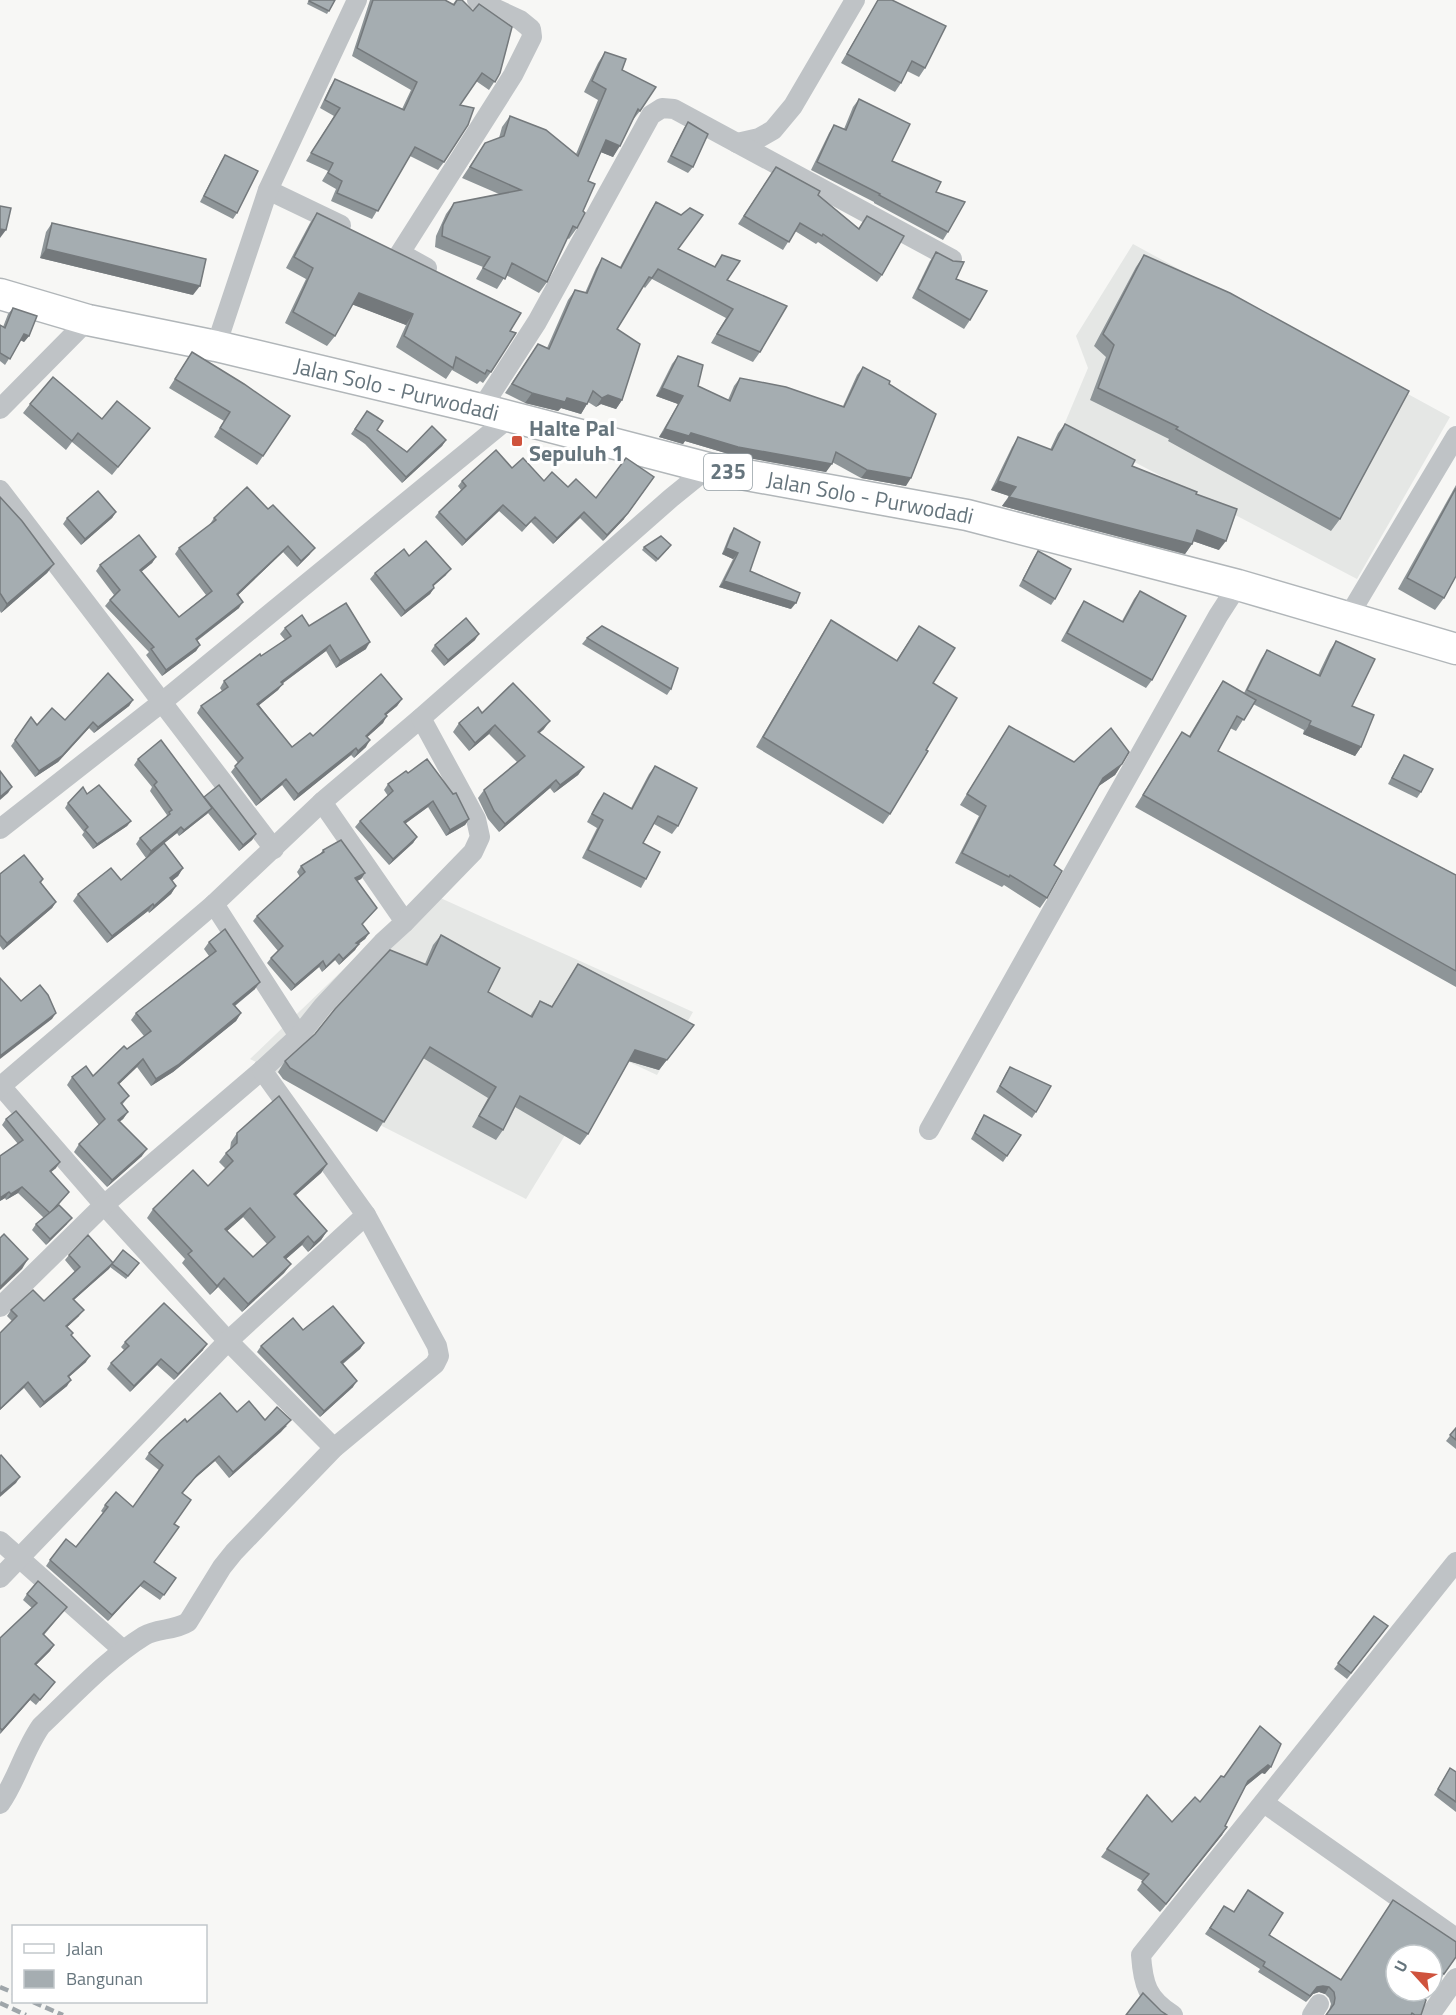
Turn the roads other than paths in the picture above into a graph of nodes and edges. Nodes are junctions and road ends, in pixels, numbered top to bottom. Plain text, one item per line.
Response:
1 (357, 0) edge
2 (477, 0) edge
3 (855, 0) edge
4 (737, 143) junction
5 (268, 190) junction
6 (359, 234) edge
7 (380, 243) edge
8 (400, 253) junction
9 (952, 259) edge
10 (439, 274) edge
11 (0, 294) edge
12 (518, 313) edge
13 (88, 320) junction
14 (537, 322) junction
15 (216, 346) junction
16 (0, 409) edge
17 (481, 409) junction
18 (510, 417) junction
19 (1456, 436) edge
20 (708, 468) junction
21 (0, 490) edge
22 (1238, 585) junction
23 (1348, 617) junction
24 (1456, 650) edge
25 (160, 703) junction
26 (422, 718) junction
27 (322, 802) junction
28 (0, 829) edge
29 (274, 849) junction
30 (214, 904) junction
31 (405, 922) junction
32 (299, 1036) junction
33 (262, 1070) junction
34 (0, 1086) edge
35 (929, 1130) dead end
36 (104, 1205) junction
37 (366, 1215) junction
38 (0, 1307) edge
39 (228, 1341) junction
40 (333, 1448) junction
41 (0, 1541) edge
42 (19, 1559) junction
43 (1456, 1562) edge
44 (0, 1578) edge
45 (123, 1650) junction
46 (1264, 1803) junction
47 (0, 1804) edge
48 (1456, 1938) edge
49 (1456, 1978) edge
50 (1173, 2015) edge
51 (1430, 2015) edge

1 - 5 street
2 - 8 street
3 - 4 street
4 - 9 street
4 - 14 street
5 - 6 street
5 - 15 street
7 - 8 street
8 - 10 street
11 - 13 main road, Jalan Solo - Purwodadi / 235
12 - 14 street
13 - 15 main road, Jalan Solo - Purwodadi / 235
13 - 16 street
14 - 17 street
15 - 17 main road, Jalan Solo - Purwodadi / 235
17 - 18 main road, Jalan Solo - Purwodadi / 235
18 - 20 main road, Jalan Solo - Purwodadi / 235
18 - 25 street
19 - 23 street
20 - 22 main road, Jalan Solo - Purwodadi / 235
20 - 26 street
21 - 25 street
22 - 23 main road, Jalan Solo - Purwodadi / 235
22 - 35 street
23 - 24 main road, Jalan Solo - Purwodadi / 235
25 - 28 street
25 - 29 street
26 - 27 street
26 - 31 street
27 - 29 street
27 - 31 street
29 - 30 street
30 - 32 street
30 - 34 street
31 - 32 street
32 - 33 street
33 - 36 street
33 - 37 street
34 - 36 street
36 - 38 street
36 - 39 street
37 - 39 street
37 - 40 street
39 - 40 street
39 - 42 street
40 - 45 street
41 - 42 street
42 - 44 street
42 - 45 street
43 - 46 street
45 - 47 street
46 - 48 street
46 - 50 street
49 - 51 street

